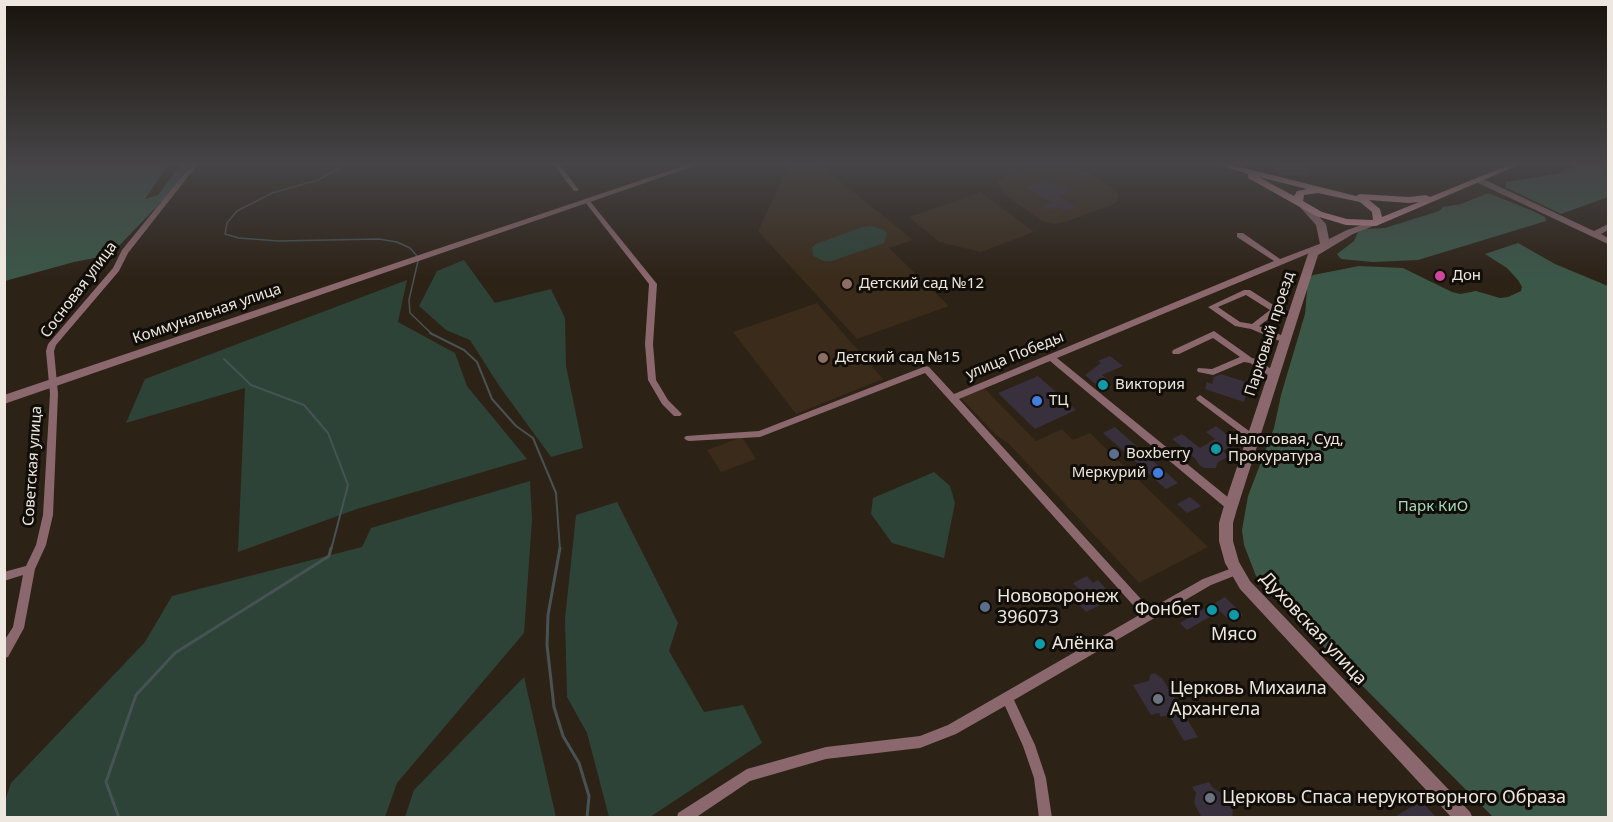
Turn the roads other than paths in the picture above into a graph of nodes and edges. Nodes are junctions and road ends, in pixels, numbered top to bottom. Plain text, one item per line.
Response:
1 (164, 202) edge
2 (583, 202) edge
3 (588, 202) edge
4 (1298, 202) edge
5 (1300, 202) edge
6 (1366, 202) edge
7 (1428, 202) edge
8 (1527, 202) edge
9 (1304, 206) junction
10 (1376, 223) junction
11 (1608, 227) edge
12 (1594, 234) junction
13 (1240, 235) dead end
14 (1608, 241) edge
15 (1325, 245) junction
16 (1280, 262) junction
17 (1253, 327) junction
18 (1285, 340) junction
19 (1176, 352) dead end
20 (1052, 358) junction
21 (1248, 359) junction
22 (1201, 370) dead end
23 (1274, 375) junction
24 (54, 383) junction
25 (953, 398) junction
26 (1200, 398) dead end
27 (4, 400) edge
28 (677, 414) dead end
29 (689, 438) dead end
30 (1253, 438) junction
31 (1231, 506) junction
32 (30, 569) junction
33 (1235, 571) junction
34 (4, 577) edge
35 (1149, 615) junction
36 (4, 653) edge
37 (1007, 697) junction
38 (683, 818) edge
39 (1046, 818) edge
40 (1464, 818) edge

1 - 24 street, Сосновая улица
2 - 24 street, Коммунальная улица
3 - 28 street
4 - 9 main road
5 - 9 main road
6 - 10 main road
7 - 10 main road
8 - 12 street
9 - 10 main road
9 - 15 street
10 - 15 street, Парковый проезд
11 - 12 street
12 - 14 street
13 - 16 street
15 - 16 street, улица Победы
15 - 18 street, Парковый проезд
16 - 20 street, улица Победы
17 - 17 street
17 - 18 street
18 - 23 street, Парковый проезд
19 - 21 street
20 - 25 street, улица Победы
20 - 31 street
21 - 22 street
21 - 23 street
23 - 30 street, Парковый проезд
24 - 27 street, Коммунальная улица
24 - 32 street, Советская улица
25 - 29 street
25 - 35 street, улица Победы
26 - 30 street
30 - 31 street, Парковый проезд
31 - 33 street, Парковый проезд
32 - 34 street
32 - 36 street, Советская улица
33 - 35 street
33 - 40 street, Духовская улица
35 - 37 street
37 - 38 street
37 - 39 street

